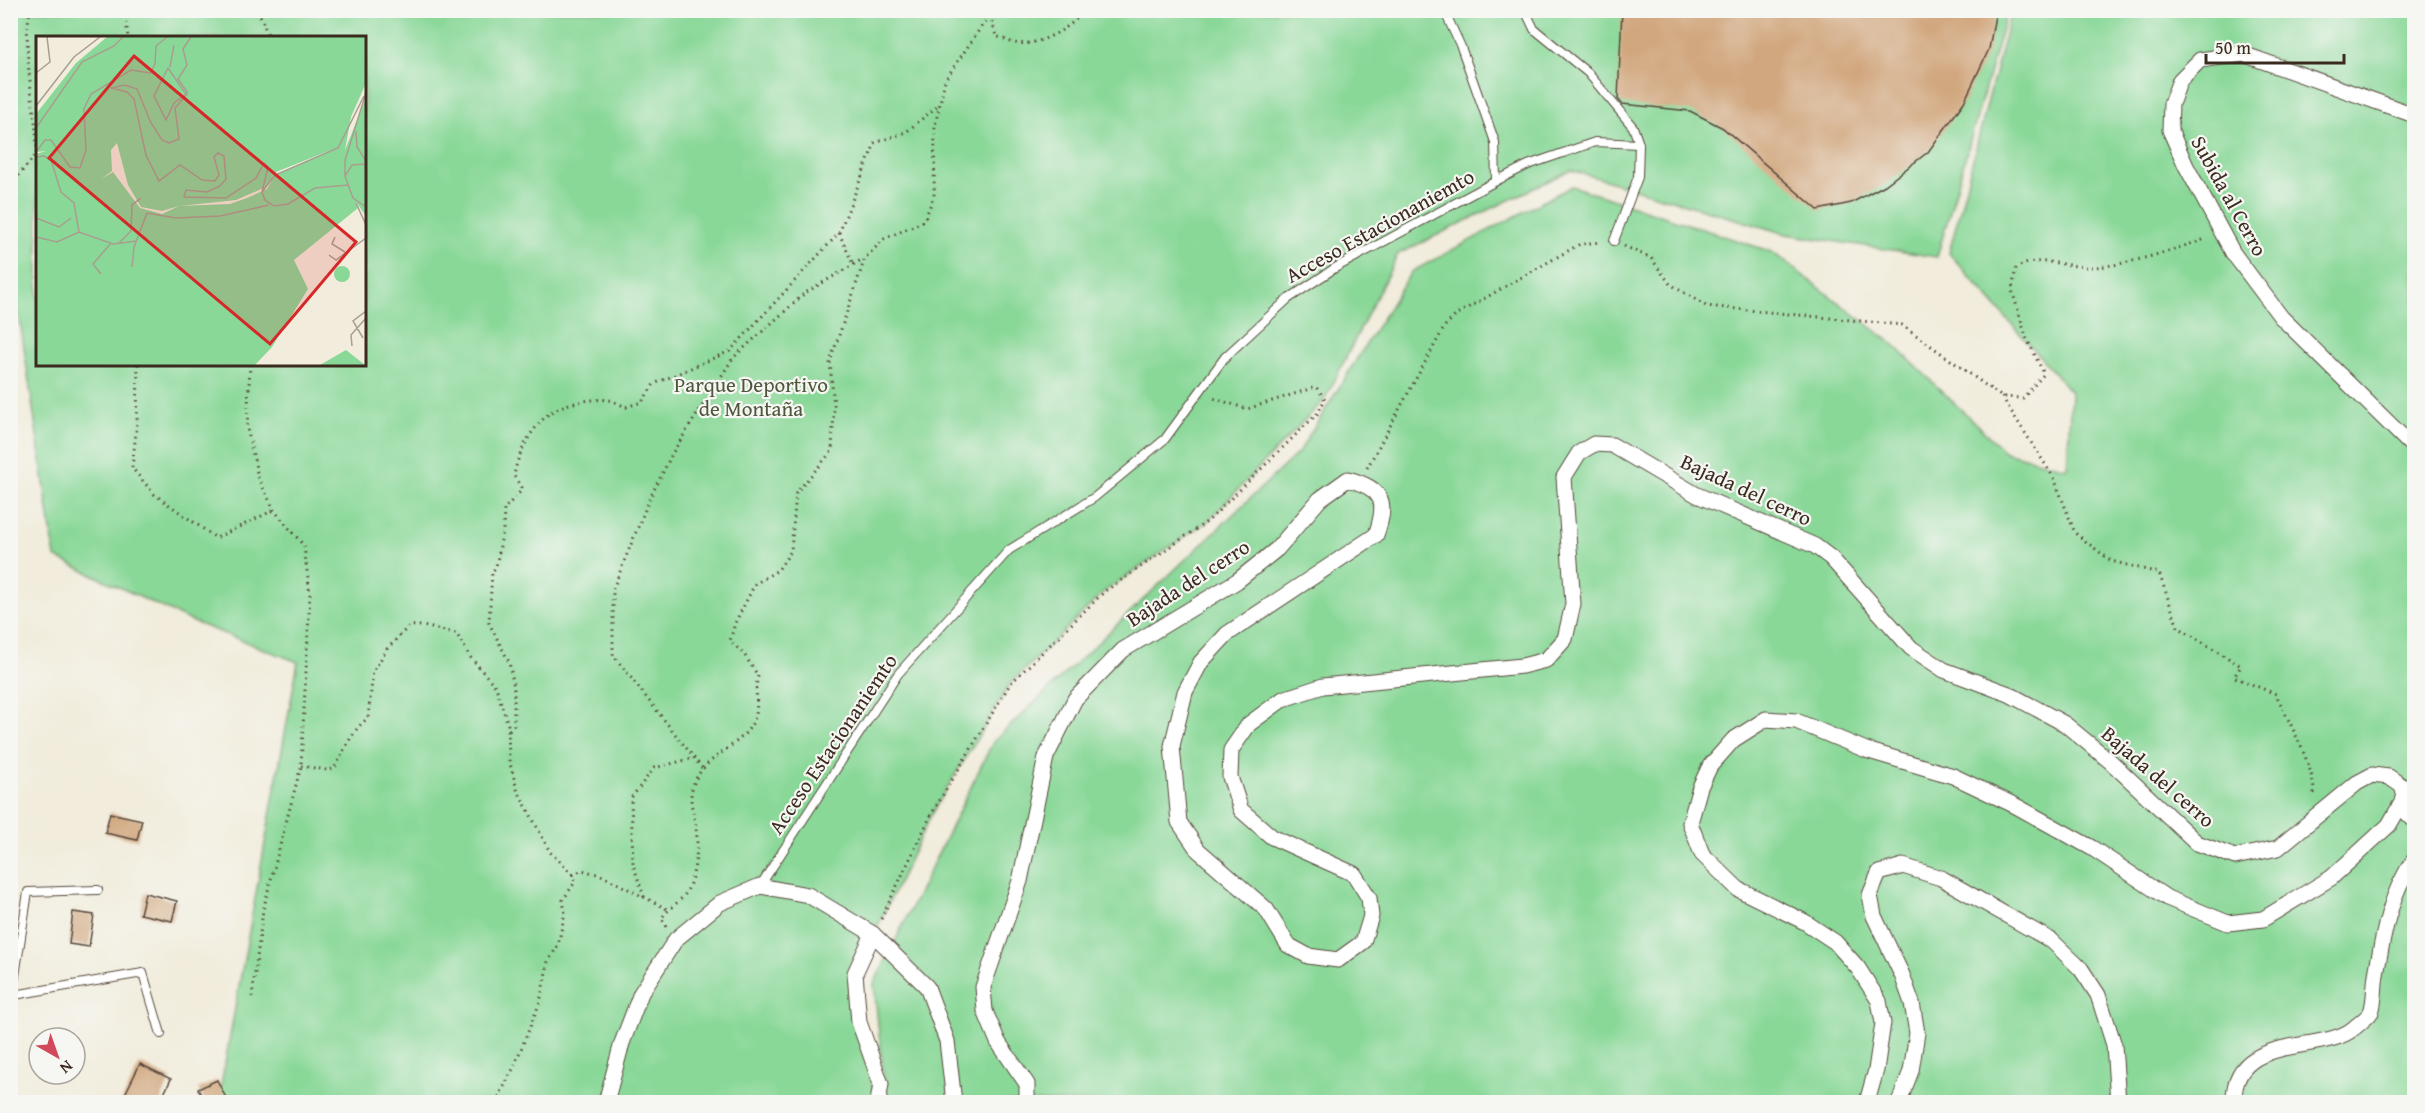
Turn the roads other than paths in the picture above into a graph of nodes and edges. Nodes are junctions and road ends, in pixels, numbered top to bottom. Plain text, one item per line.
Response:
1 (1444, 10) edge
2 (1525, 10) edge
3 (2415, 115) edge
4 (1639, 144) junction
5 (1496, 181) junction
6 (1614, 241) road end
7 (2415, 448) edge
8 (2401, 807) junction
9 (2415, 820) edge
10 (2415, 860) edge
11 (760, 886) junction
12 (98, 890) dead end
13 (873, 934) junction
14 (14, 995) junction
15 (10, 1008) edge
16 (161, 1034) dead end
17 (606, 1102) edge
18 (878, 1102) edge
19 (954, 1102) edge
20 (1027, 1102) edge
21 (1867, 1102) edge
22 (1899, 1102) edge
23 (2118, 1102) edge
24 (2234, 1102) edge

1 - 5 lane, Acceso Estacionaniemto
2 - 4 lane
3 - 7 street, Subida al Cerro
4 - 5 lane, Acceso Estacionaniemto
4 - 6 lane
5 - 11 lane, Acceso Estacionaniemto
8 - 9 street
8 - 20 street, Bajada del cerro
8 - 21 street
10 - 24 street
11 - 13 street
11 - 17 street
12 - 14 lane
13 - 18 street
13 - 19 street
14 - 15 lane
14 - 16 lane
22 - 23 street

